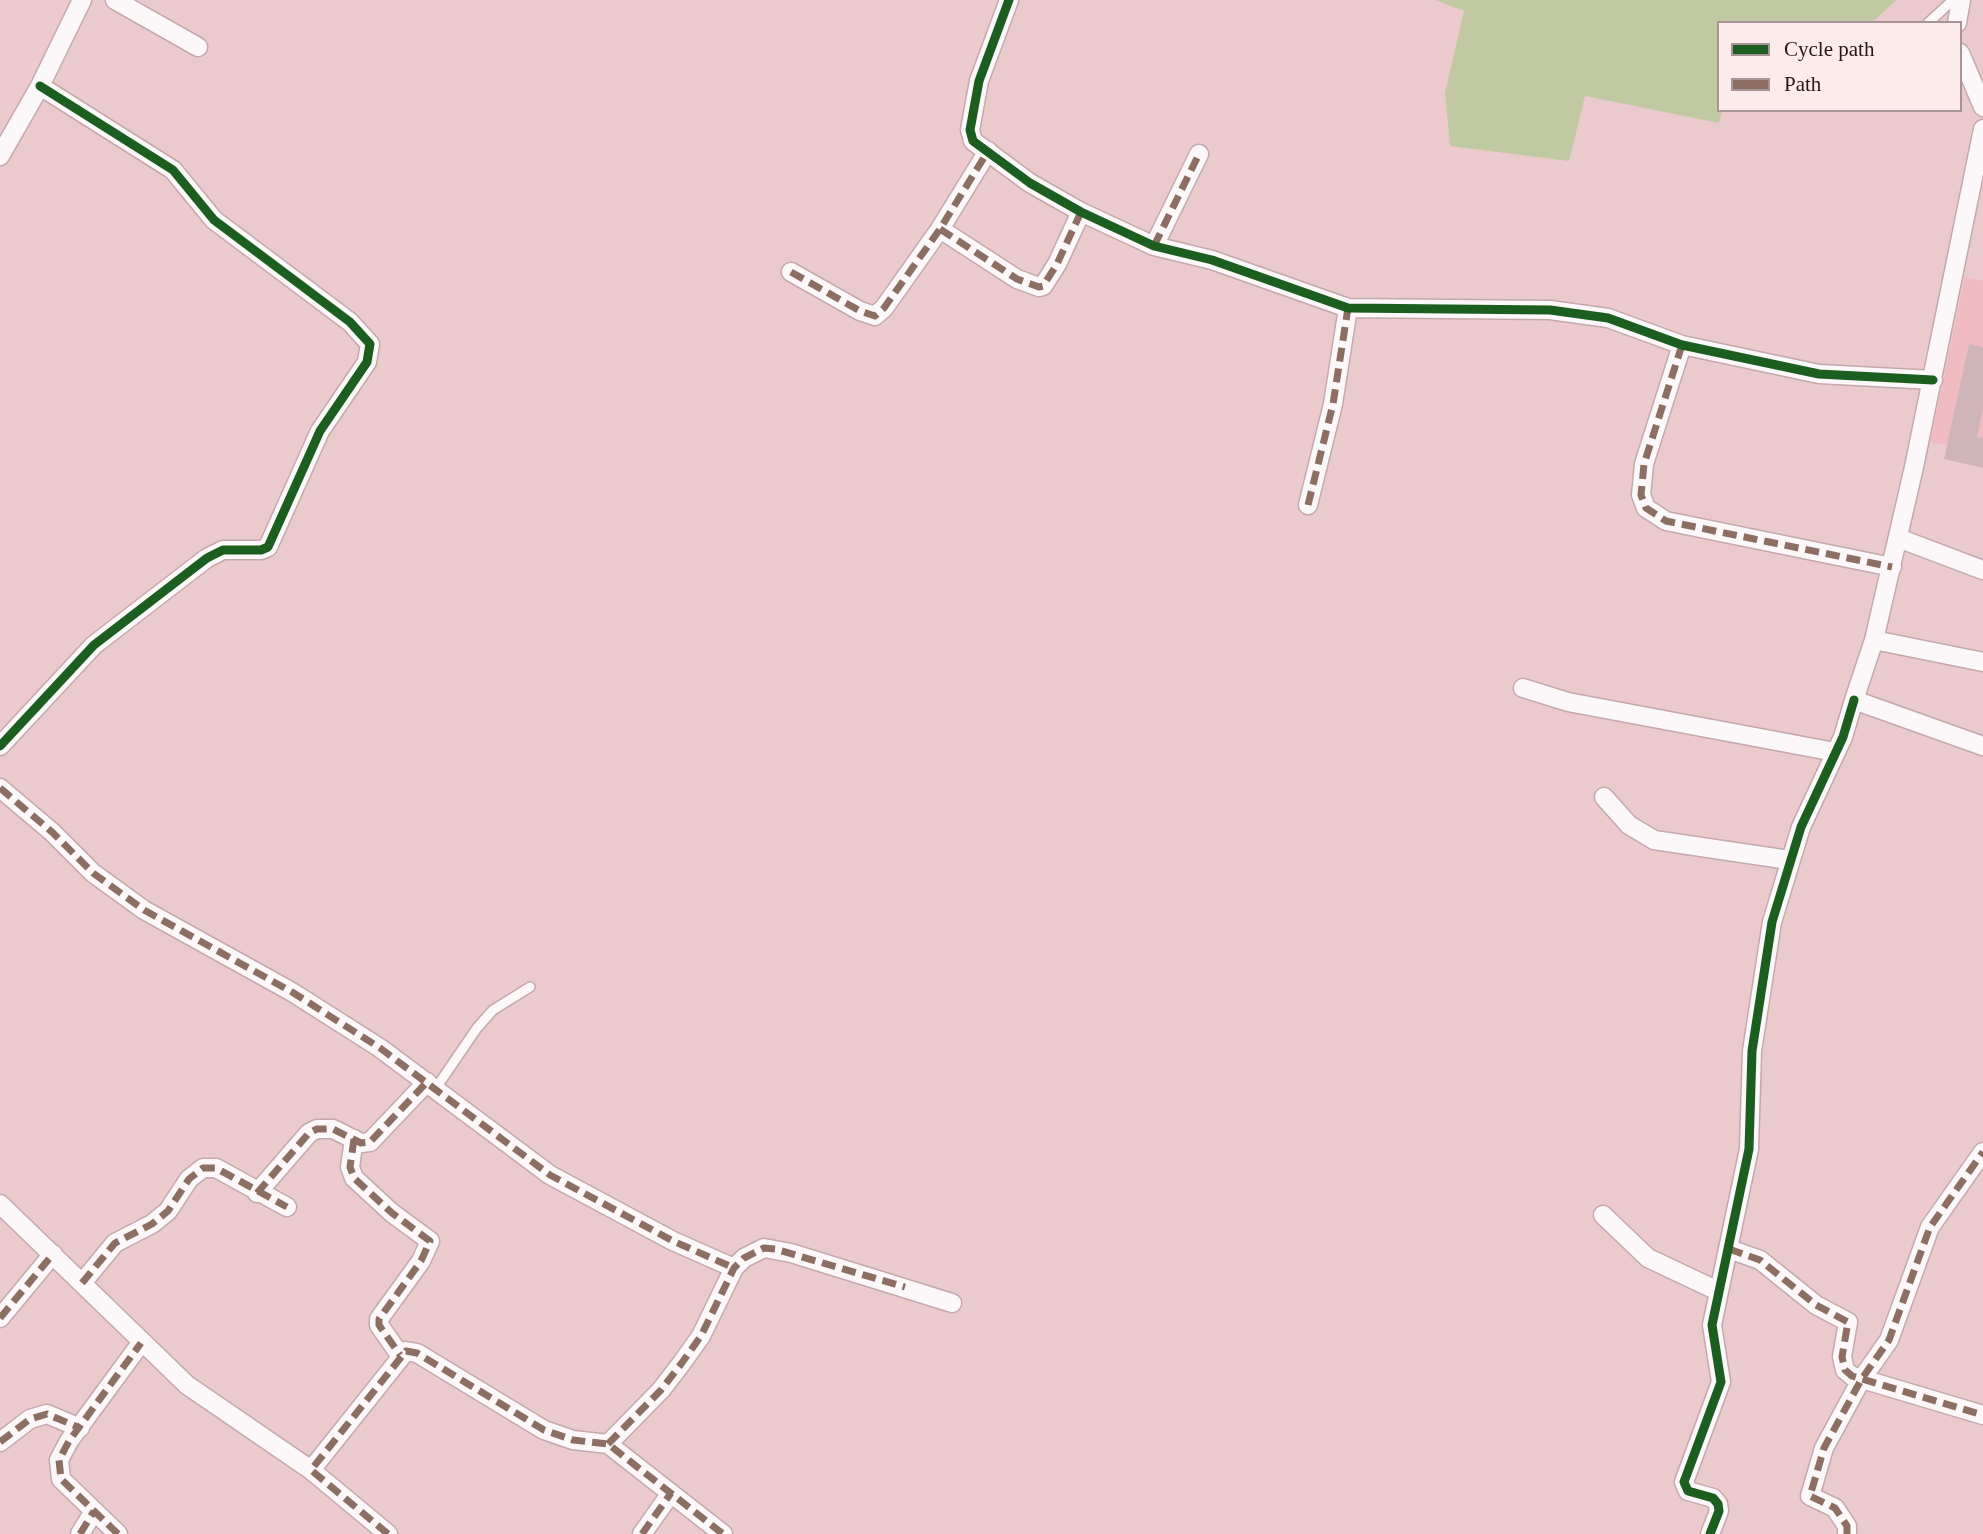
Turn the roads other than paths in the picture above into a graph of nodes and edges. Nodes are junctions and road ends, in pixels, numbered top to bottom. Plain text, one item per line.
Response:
1 (82, 0) edge
2 (115, 0) edge
3 (1009, 0) edge
4 (1952, 0) edge
5 (1961, 0) edge
6 (1930, 21) edge
7 (1956, 21) edge
8 (198, 47) dead end
9 (1962, 57) edge
10 (40, 86) junction
11 (1979, 92) edge
12 (1983, 107) edge
13 (7, 128) edge
14 (1982, 141) edge
15 (988, 151) junction
16 (1199, 154) dead end
17 (0, 156) edge
18 (1977, 202) edge
19 (1081, 212) junction
20 (940, 229) junction
21 (1154, 246) junction
22 (790, 272) dead end
23 (1348, 308) junction
24 (1682, 345) junction
25 (1933, 380) junction
26 (1308, 505) dead end
27 (1898, 538) junction
28 (1892, 567) junction
29 (1983, 570) edge
30 (1874, 640) junction
31 (1983, 662) edge
32 (1523, 688) dead end
33 (1854, 700) junction
34 (0, 746) edge
35 (1983, 746) edge
36 (1835, 752) junction
37 (0, 789) edge
38 (1604, 797) dead end
39 (1789, 860) junction
40 (530, 987) dead end
41 (432, 1085) junction
42 (354, 1139) junction
43 (1983, 1152) edge
44 (257, 1193) junction
45 (0, 1204) edge
46 (287, 1207) dead end
47 (1603, 1215) dead end
48 (1729, 1249) junction
49 (53, 1254) junction
50 (734, 1268) junction
51 (82, 1283) junction
52 (1718, 1290) junction
53 (952, 1303) dead end
54 (0, 1318) edge
55 (141, 1343) junction
56 (400, 1355) junction
57 (1861, 1380) junction
58 (1983, 1415) edge
59 (80, 1428) junction
60 (0, 1442) edge
61 (608, 1444) junction
62 (311, 1470) junction
63 (671, 1493) junction
64 (94, 1511) junction
65 (80, 1534) edge
66 (118, 1534) edge
67 (388, 1534) edge
68 (642, 1534) edge
69 (723, 1534) edge
70 (1710, 1534) edge
71 (1847, 1534) edge

1 - 10 street
2 - 8 street
3 - 15 street
4 - 6 lane
5 - 7 street
9 - 11 street
10 - 13 street
10 - 34 street
11 - 12 street
13 - 17 street
14 - 18 street
15 - 19 street
15 - 20 street
16 - 21 street
18 - 25 street
19 - 20 street
19 - 21 street
20 - 22 street
21 - 23 street
23 - 24 street
23 - 26 street
24 - 25 street
24 - 28 street
25 - 27 street
27 - 28 street
27 - 29 street
28 - 30 street
30 - 31 street
30 - 33 street
32 - 36 street
33 - 35 street
33 - 36 street
36 - 39 street
37 - 41 street
38 - 39 street
39 - 48 street
40 - 41 lane
41 - 42 street
41 - 50 street
42 - 44 street
42 - 56 street
43 - 57 street
44 - 46 street
44 - 51 street
45 - 49 street
47 - 52 street
48 - 52 street
48 - 57 street
49 - 51 street
49 - 54 street
50 - 53 street
50 - 61 street
51 - 55 street
52 - 70 street
55 - 59 street
55 - 62 street
56 - 61 street
56 - 62 street
57 - 58 street
57 - 71 street
59 - 60 street
59 - 64 street
61 - 63 street
62 - 67 street
63 - 68 street
63 - 69 street
64 - 65 street
64 - 66 street

